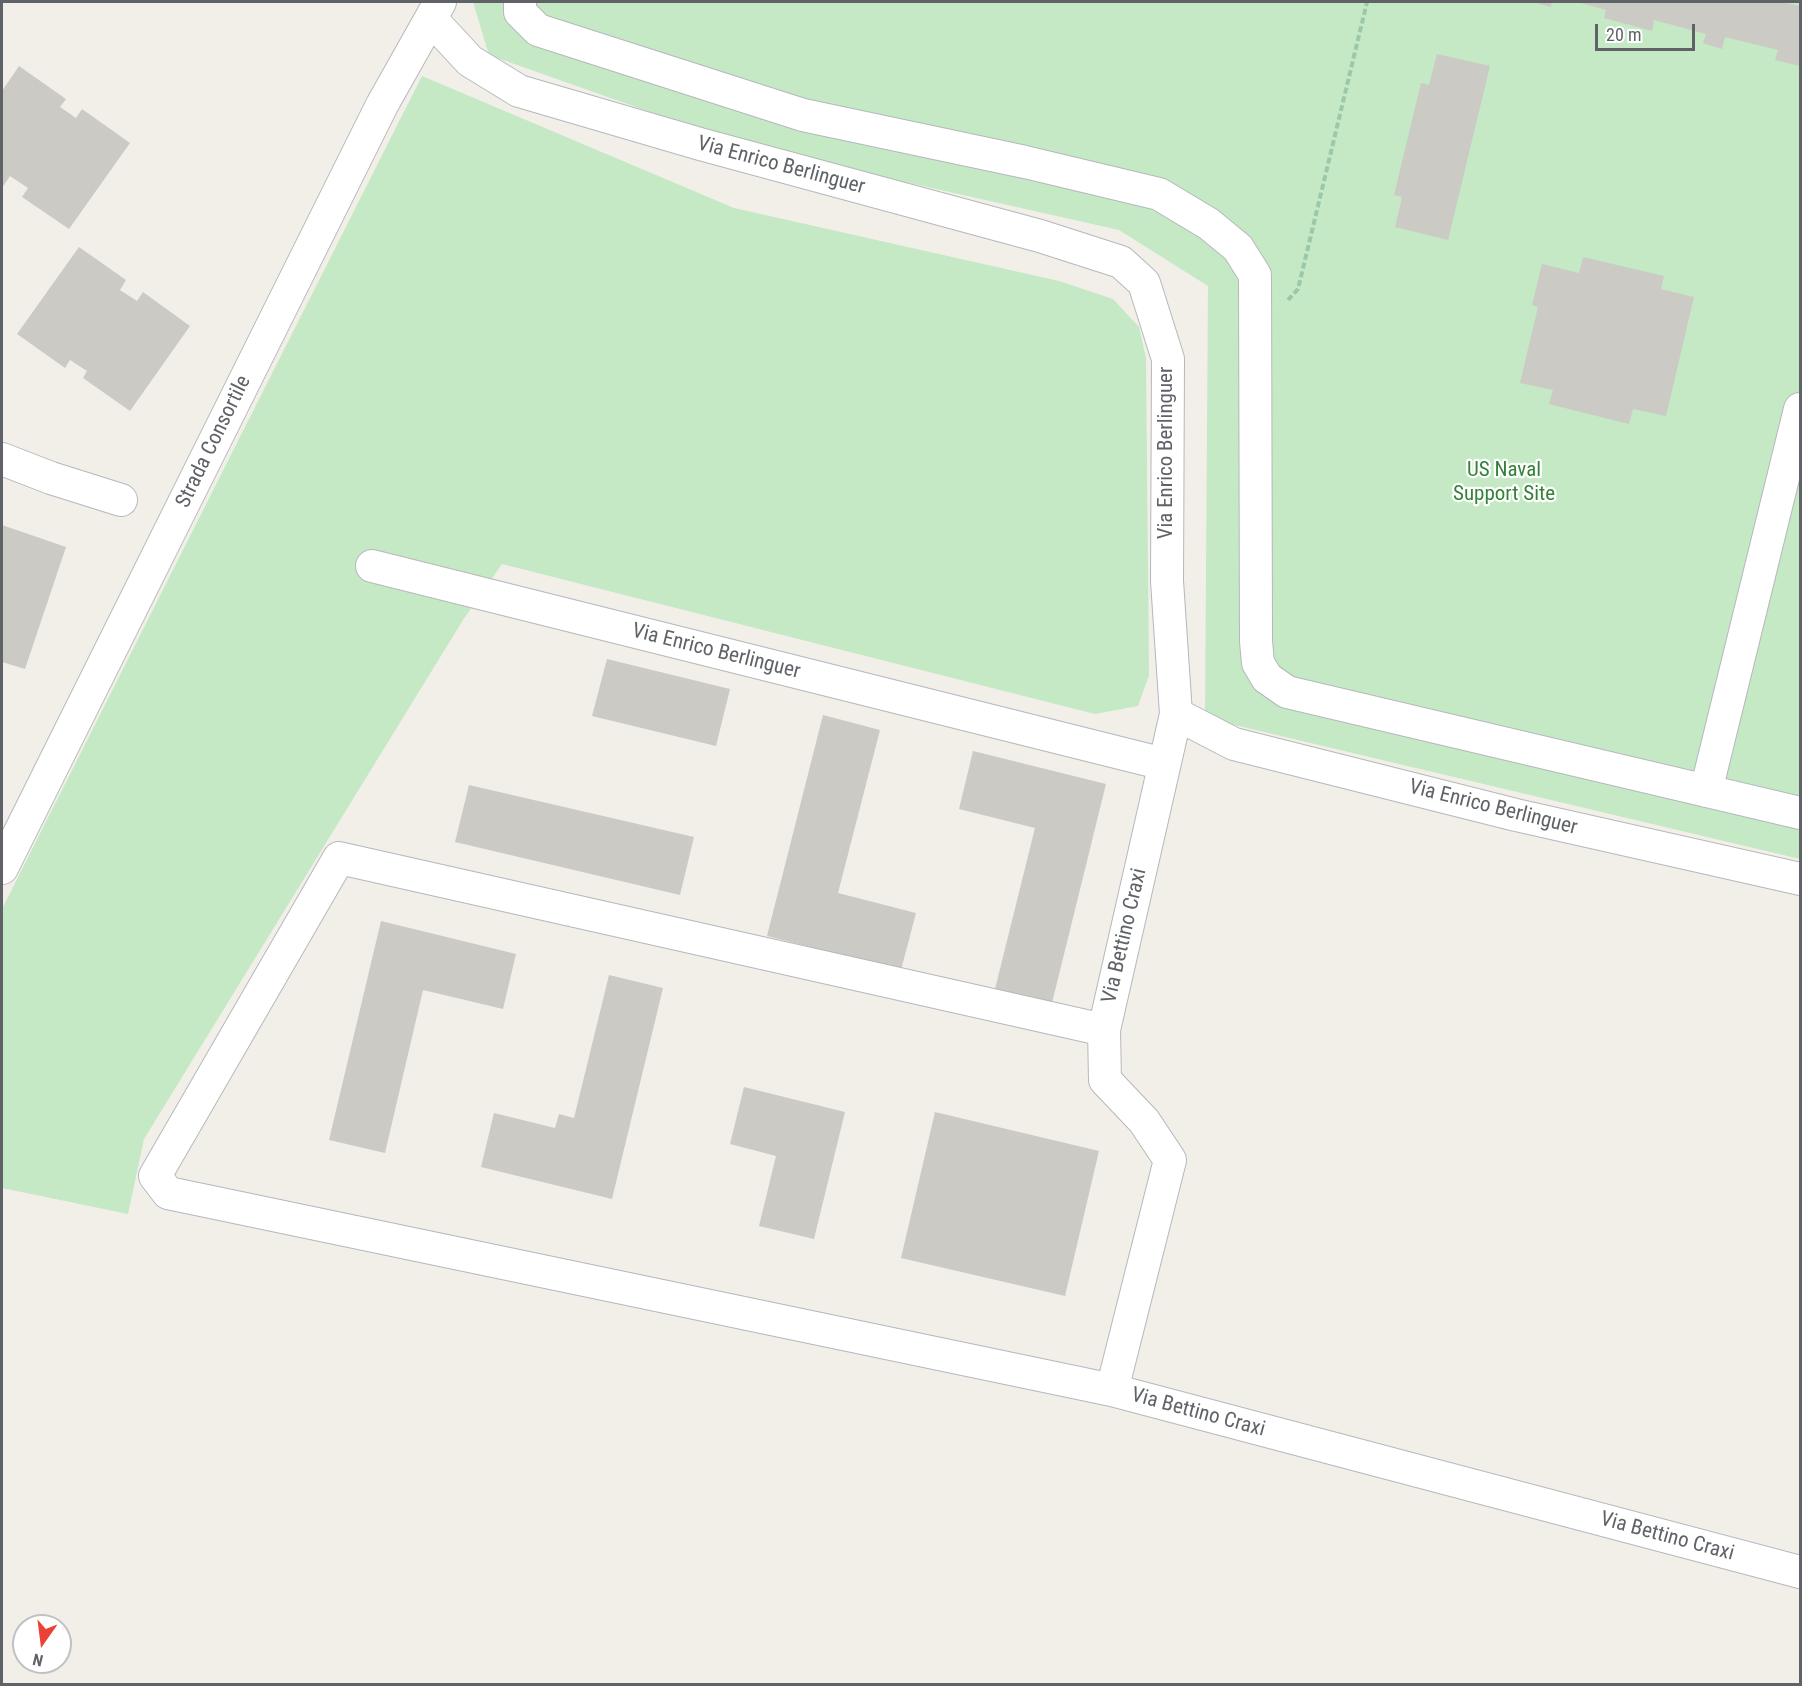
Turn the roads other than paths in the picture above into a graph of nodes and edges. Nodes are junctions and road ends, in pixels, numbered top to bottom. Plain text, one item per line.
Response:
1 (520, 2) edge
2 (436, 10) edge
3 (1800, 409) edge
4 (2, 459) edge
5 (121, 500) dead end
6 (372, 566) dead end
7 (1176, 714) junction
8 (1164, 764) junction
9 (1706, 791) junction
10 (1800, 813) edge
11 (2, 868) edge
12 (1800, 879) edge
13 (1104, 1030) junction
14 (1112, 1390) junction
15 (1800, 1572) edge

1 - 9 street
2 - 7 street, Via Enrico Berlinguer
2 - 11 street, Strada Consortile
3 - 9 street
4 - 5 street
6 - 8 street, Via Enrico Berlinguer
7 - 8 street, Via Bettino Craxi
7 - 12 street, Via Enrico Berlinguer
8 - 13 street, Via Bettino Craxi
9 - 10 street
13 - 14 street, Via Bettino Craxi
13 - 14 street
14 - 15 street, Via Bettino Craxi

